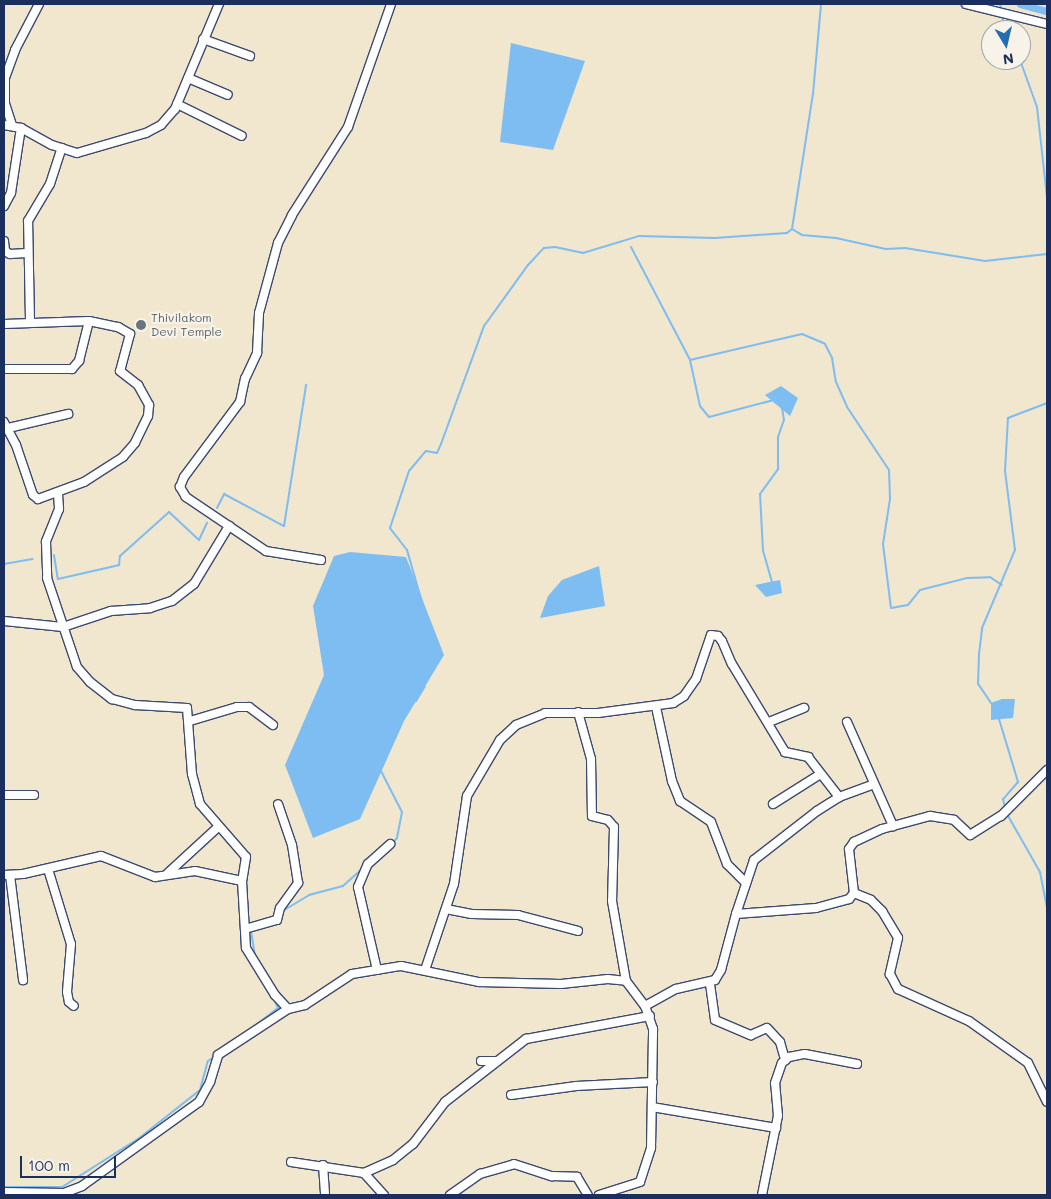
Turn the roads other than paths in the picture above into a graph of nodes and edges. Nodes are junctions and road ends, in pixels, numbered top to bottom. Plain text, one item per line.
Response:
1 (38, 4) edge
2 (219, 4) edge
3 (391, 4) edge
4 (966, 4) edge
5 (1047, 24) edge
6 (204, 39) junction
7 (250, 56) dead end
8 (188, 78) junction
9 (228, 95) dead end
10 (177, 104) junction
11 (8, 125) edge
12 (21, 128) junction
13 (242, 136) dead end
14 (62, 148) junction
15 (4, 206) edge
16 (4, 241) edge
17 (27, 253) junction
18 (30, 321) junction
19 (89, 322) junction
20 (4, 324) edge
21 (4, 369) edge
22 (68, 414) dead end
23 (5, 427) edge
24 (58, 494) junction
25 (229, 526) junction
26 (321, 560) dead end
27 (4, 621) edge
28 (63, 627) junction
29 (656, 707) junction
30 (804, 708) dead end
31 (578, 712) junction
32 (190, 721) junction
33 (769, 722) junction
34 (847, 722) dead end
35 (273, 725) dead end
36 (1047, 770) edge
37 (819, 775) junction
38 (874, 784) junction
39 (4, 795) edge
40 (34, 795) dead end
41 (839, 797) junction
42 (278, 804) dead end
43 (773, 804) dead end
44 (894, 826) junction
45 (218, 827) junction
46 (390, 844) dead end
47 (48, 869) junction
48 (167, 874) junction
49 (7, 875) edge
50 (242, 881) junction
51 (745, 882) junction
52 (854, 893) junction
53 (446, 910) junction
54 (736, 914) junction
55 (245, 929) junction
56 (578, 931) dead end
57 (377, 970) junction
58 (425, 970) junction
59 (22, 980) dead end
60 (626, 980) junction
61 (710, 984) junction
62 (74, 1006) dead end
63 (645, 1006) junction
64 (288, 1009) junction
65 (650, 1016) junction
66 (784, 1060) junction
67 (480, 1061) dead end
68 (499, 1061) junction
69 (857, 1064) dead end
70 (653, 1082) junction
71 (511, 1095) dead end
72 (1047, 1102) edge
73 (652, 1107) junction
74 (776, 1128) junction
75 (291, 1162) dead end
76 (323, 1165) junction
77 (364, 1173) junction
78 (4, 1192) edge
79 (325, 1195) edge
80 (384, 1195) edge
81 (450, 1195) edge
82 (588, 1195) edge
83 (599, 1195) edge
84 (762, 1195) edge

1 - 11 street
2 - 6 street
3 - 25 street
4 - 5 street
6 - 7 street
6 - 8 street
8 - 9 street
8 - 10 street
10 - 13 street
10 - 14 street
11 - 12 street
12 - 14 street
12 - 15 street
14 - 17 street
16 - 17 street
17 - 18 street
18 - 19 street
18 - 20 street
19 - 21 street
19 - 24 street
22 - 23 street
23 - 24 street
24 - 28 street
25 - 26 street
25 - 28 street
27 - 28 street
28 - 32 street
29 - 31 street
29 - 33 street
29 - 51 street
30 - 33 street
31 - 53 street
31 - 60 street
32 - 35 street
32 - 45 street
33 - 37 street
34 - 38 street
36 - 44 street
37 - 41 street
37 - 43 street
38 - 41 street
38 - 44 street
39 - 40 street
41 - 51 street
42 - 55 street
44 - 52 street
45 - 48 street
45 - 50 street
46 - 57 street
47 - 48 street
47 - 49 street
47 - 62 street
48 - 50 street
49 - 59 street
50 - 55 street
51 - 54 street
52 - 54 street
52 - 72 street
53 - 56 street
53 - 58 street
54 - 61 street
55 - 64 street
57 - 58 street
57 - 64 street
58 - 60 street
60 - 63 street
61 - 63 street
61 - 66 street
63 - 65 street
64 - 78 street
65 - 68 street
65 - 70 street
66 - 69 street
66 - 74 street
67 - 68 street
68 - 77 street
70 - 71 street
70 - 73 street
73 - 74 street
73 - 83 street
74 - 84 street
75 - 76 street
76 - 77 street
76 - 79 street
77 - 80 street
81 - 82 street

